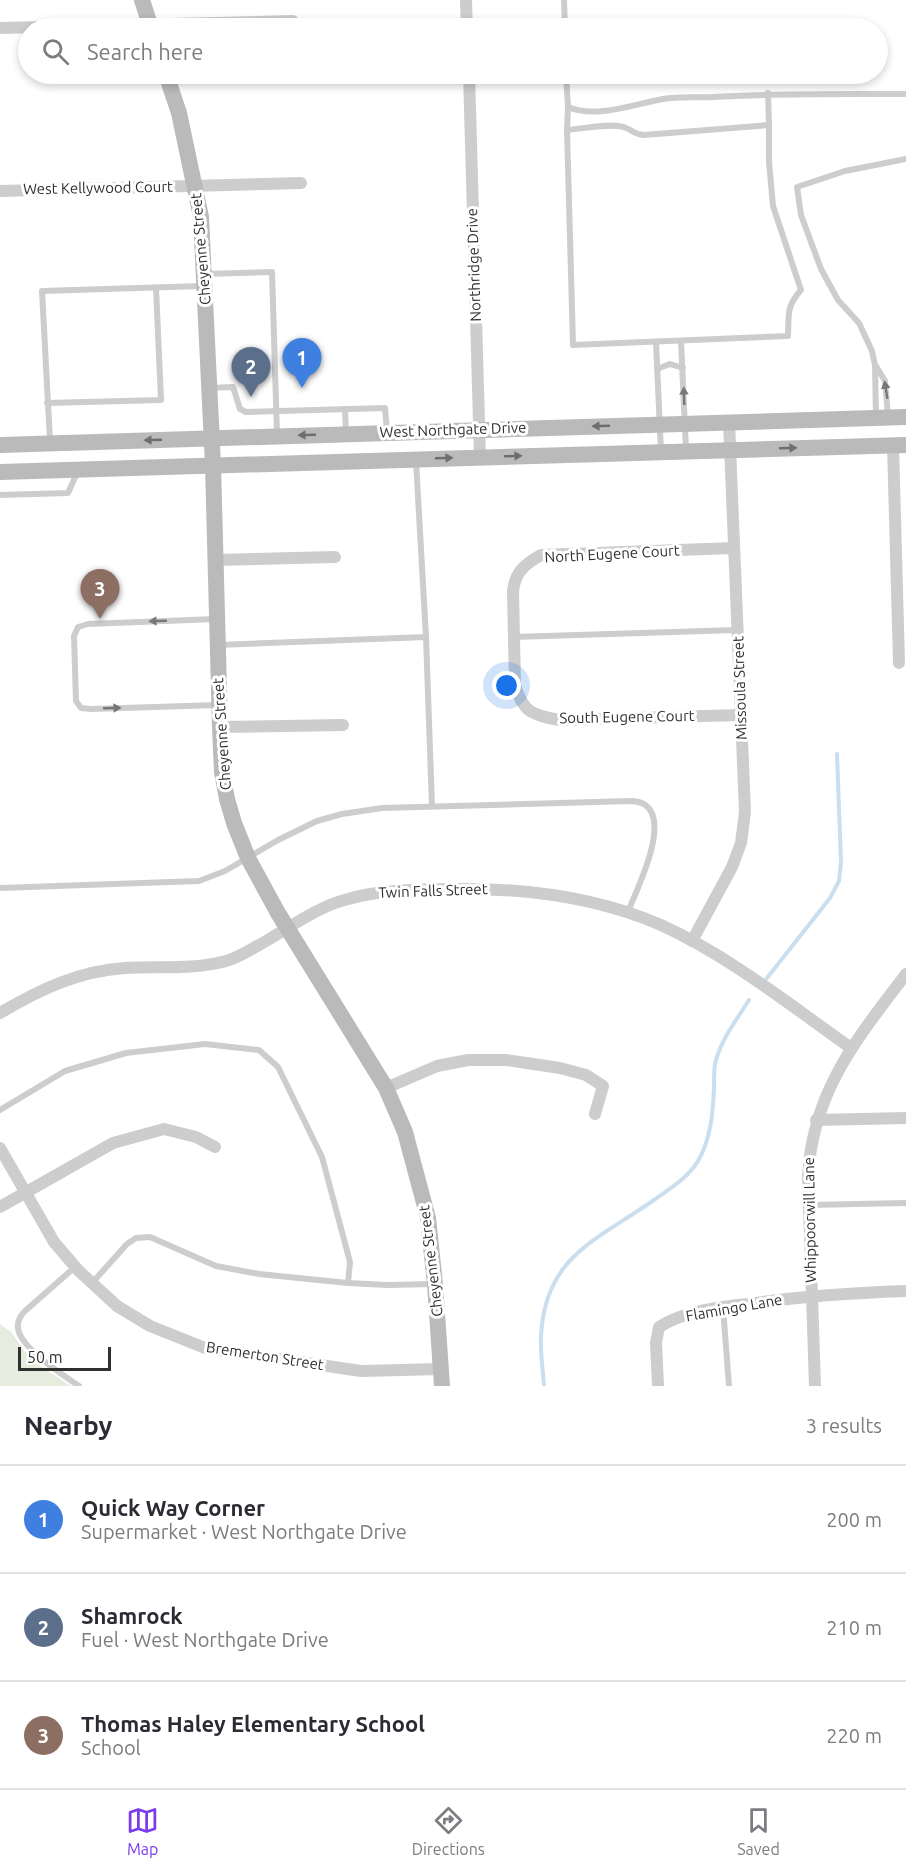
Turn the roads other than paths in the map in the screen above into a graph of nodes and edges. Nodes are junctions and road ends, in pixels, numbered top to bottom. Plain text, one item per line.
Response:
1 (142, 0) edge
2 (466, 0) edge
3 (564, 0) edge
4 (148, 18) edge
5 (467, 18) edge
6 (565, 18) edge
7 (0, 28) edge
8 (18, 28) edge
9 (169, 84) edge
10 (469, 84) edge
11 (567, 84) edge
12 (768, 93) junction
13 (906, 94) edge
14 (568, 107) junction
15 (769, 125) junction
16 (567, 130) junction
17 (906, 159) edge
18 (301, 183) dead end
19 (196, 186) junction
20 (0, 191) edge
21 (205, 280) junction
22 (156, 288) junction
23 (681, 341) junction
24 (656, 342) junction
25 (875, 365) junction
26 (683, 368) junction
27 (657, 369) junction
28 (210, 388) junction
29 (47, 403) junction
30 (345, 409) junction
31 (276, 412) junction
32 (882, 417) junction
33 (906, 417) edge
34 (729, 422) junction
35 (685, 423) junction
36 (660, 424) junction
37 (479, 429) junction
38 (387, 432) junction
39 (346, 433) junction
40 (277, 436) junction
41 (212, 438) junction
42 (50, 444) junction
43 (0, 445) edge
44 (899, 445) edge
45 (730, 450) junction
46 (686, 451) junction
47 (661, 452) junction
48 (480, 457) junction
49 (416, 459) junction
50 (213, 465) junction
51 (78, 469) junction
52 (0, 472) edge
53 (0, 495) edge
54 (734, 548) junction
55 (335, 557) dead end
56 (216, 560) junction
57 (217, 619) junction
58 (738, 630) junction
59 (513, 633) junction
60 (426, 637) junction
61 (218, 645) junction
62 (899, 663) dead end
63 (219, 705) junction
64 (741, 715) junction
65 (343, 725) dead end
66 (220, 727) junction
67 (432, 806) junction
68 (248, 858) junction
69 (0, 888) edge
70 (627, 914) junction
71 (288, 928) junction
72 (692, 941) junction
73 (906, 974) edge
74 (0, 1013) edge
75 (851, 1048) junction
76 (386, 1088) junction
77 (0, 1110) edge
78 (596, 1114) dead end
79 (906, 1118) edge
80 (816, 1120) junction
81 (215, 1147) dead end
82 (0, 1148) edge
83 (26, 1191) junction
84 (906, 1203) edge
85 (808, 1205) junction
86 (0, 1207) edge
87 (75, 1267) junction
88 (92, 1283) junction
89 (348, 1283) junction
90 (435, 1284) junction
91 (906, 1291) edge
92 (811, 1295) junction
93 (723, 1307) junction
94 (441, 1369) junction
95 (79, 1386) edge
96 (442, 1386) edge
97 (658, 1386) edge
98 (729, 1386) edge
99 (815, 1386) edge

1 - 4 main road
2 - 5 street
3 - 6 lane
7 - 8 street
9 - 19 main road, Cheyenne Street
10 - 37 street, Northridge Drive
11 - 14 lane
12 - 13 lane
12 - 14 lane
12 - 15 lane
14 - 16 lane
15 - 16 lane
15 - 23 lane
16 - 24 lane
17 - 25 lane
18 - 19 street, West Kellywood Court
19 - 20 street, West Kellywood Court
19 - 21 main road, Cheyenne Street
21 - 22 lane
21 - 28 main road, Cheyenne Street
21 - 31 lane
22 - 29 lane
22 - 29 lane
23 - 24 lane
23 - 26 lane
24 - 27 lane
25 - 32 lane
32 -> 25 lane
26 - 27 lane
35 -> 26 lane
27 - 36 lane
28 - 31 lane
28 - 41 main road, Cheyenne Street
29 - 42 lane
30 - 31 lane
30 - 38 lane
30 - 39 lane
31 - 40 lane
32 - 33 main road, West Northgate Drive
32 - 34 main road, West Northgate Drive
34 - 35 main road, West Northgate Drive
34 - 45 street, Missoula Street
35 - 36 main road, West Northgate Drive
35 - 46 lane
36 -> 37 main road, West Northgate Drive
36 - 47 lane
37 - 38 main road, West Northgate Drive
37 - 48 street, Northridge Drive
38 - 39 main road, West Northgate Drive
39 -> 40 main road, West Northgate Drive
40 - 41 main road, West Northgate Drive
41 -> 42 main road, West Northgate Drive
41 - 50 main road, Cheyenne Street
42 - 43 main road, West Northgate Drive
45 -> 44 main road, West Northgate Drive
44 - 62 street
45 - 46 main road, West Northgate Drive
45 - 54 street, Missoula Street
46 - 47 main road, West Northgate Drive
48 -> 47 main road, West Northgate Drive
49 -> 48 main road, West Northgate Drive
49 - 50 main road, West Northgate Drive
49 - 60 lane
50 - 51 main road, West Northgate Drive
50 - 56 main road, Cheyenne Street
51 - 52 main road, West Northgate Drive
51 - 53 lane
54 - 58 street, Missoula Street
54 - 59 street, North Eugene Court
55 - 56 street
56 - 57 main road, Cheyenne Street
57 - 61 main road, Cheyenne Street
57 -> 63 lane
58 - 59 lane
58 - 64 street, Missoula Street
59 - 64 street, South Eugene Court
60 - 61 lane
60 - 67 lane
61 - 63 main road, Cheyenne Street
63 - 66 main road, Cheyenne Street
64 - 72 street, Missoula Street
65 - 66 street
66 - 68 main road, Cheyenne Street
67 - 68 lane
67 - 70 lane
68 - 69 lane
68 - 71 main road, Cheyenne Street
70 - 71 street, Twin Falls Street
70 - 72 street, Twin Falls Street
71 - 74 street, Twin Falls Street
71 - 76 main road, Cheyenne Street
72 - 75 street, Twin Falls Street
73 - 75 street, Whippoorwill Lane
75 - 80 street, Whippoorwill Lane
76 - 78 street
76 - 90 main road, Cheyenne Street
77 - 89 lane
79 - 80 street
80 - 85 street, Whippoorwill Lane
81 - 83 street
82 - 83 street, Bremerton Street
83 - 86 street
83 - 87 street, Bremerton Street
84 - 85 lane
85 - 92 street, Whippoorwill Lane
87 - 88 street, Bremerton Street
87 - 95 lane
88 - 89 lane
88 - 94 street, Bremerton Street
89 - 90 lane
90 - 94 main road, Cheyenne Street
91 - 92 street, Flamingo Lane
92 - 93 street, Flamingo Lane
92 - 99 street, Whippoorwill Lane
93 - 97 street, Flamingo Lane
93 - 98 lane
94 - 96 main road, Cheyenne Street

